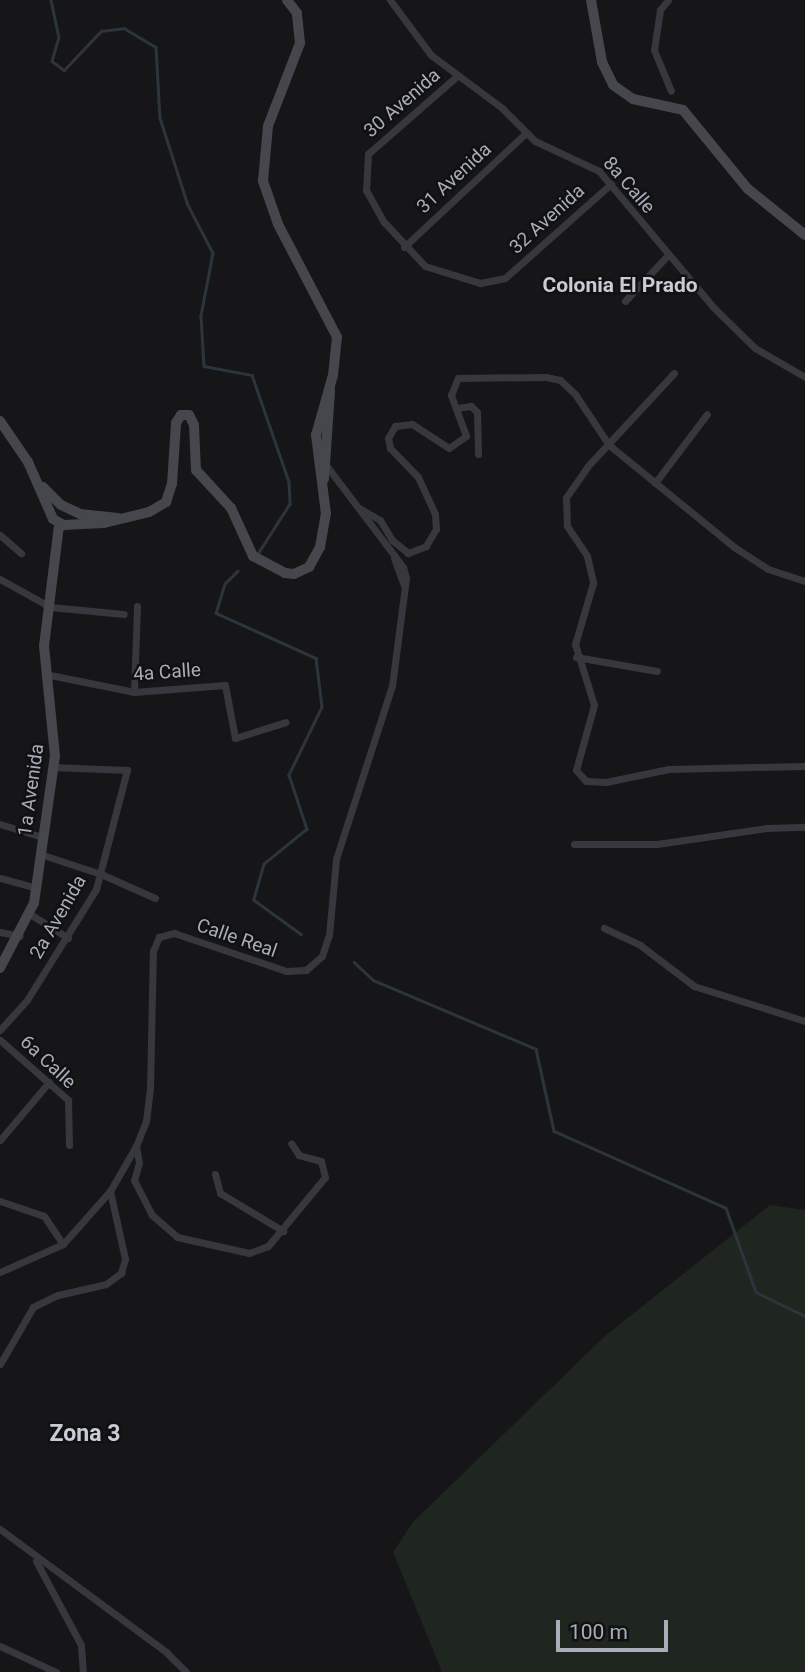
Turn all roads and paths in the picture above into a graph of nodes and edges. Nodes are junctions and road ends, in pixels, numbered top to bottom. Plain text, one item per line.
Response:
1 (287, 0) edge
2 (390, 0) edge
3 (591, 0) edge
4 (668, 0) edge
5 (457, 76) junction
6 (671, 91) dead end
7 (526, 133) junction
8 (611, 184) junction
9 (805, 235) edge
10 (404, 247) junction
11 (667, 256) junction
12 (625, 301) dead end
13 (674, 373) dead end
14 (805, 377) edge
15 (457, 408) junction
16 (707, 414) dead end
17 (0, 421) edge
18 (609, 445) junction
19 (319, 446) junction
20 (478, 454) dead end
21 (325, 464) junction
22 (37, 482) junction
23 (655, 483) junction
24 (323, 487) junction
25 (61, 505) junction
26 (358, 507) junction
27 (72, 510) junction
28 (52, 515) junction
29 (119, 518) junction
30 (64, 524) junction
31 (0, 535) edge
32 (20, 553) dead end
33 (0, 579) edge
34 (805, 581) edge
35 (137, 606) dead end
36 (50, 607) junction
37 (124, 614) dead end
38 (576, 657) junction
39 (657, 671) dead end
40 (45, 674) junction
41 (134, 692) junction
42 (286, 722) dead end
43 (53, 766) junction
44 (805, 766) edge
45 (0, 824) edge
46 (805, 827) edge
47 (42, 837) junction
48 (574, 844) dead end
49 (40, 854) junction
50 (101, 874) junction
51 (0, 878) edge
52 (37, 888) junction
53 (155, 898) dead end
54 (30, 914) junction
55 (604, 928) dead end
56 (0, 932) edge
57 (20, 936) junction
58 (68, 938) junction
59 (0, 968) edge
60 (805, 1021) edge
61 (0, 1030) edge
62 (0, 1040) edge
63 (49, 1082) junction
64 (0, 1140) edge
65 (291, 1143) dead end
66 (69, 1145) dead end
67 (136, 1146) junction
68 (215, 1174) dead end
69 (110, 1191) junction
70 (0, 1201) edge
71 (283, 1231) junction
72 (63, 1244) junction
73 (0, 1272) edge
74 (0, 1364) edge
75 (0, 1529) edge
76 (32, 1555) junction
77 (0, 1646) edge
78 (56, 1672) edge
79 (83, 1672) edge
80 (186, 1672) edge

1 - 19 main road
2 - 5 street, 8a Calle
3 - 9 main road
4 - 6 street
5 - 7 street, 8a Calle
5 - 10 street, 30 Avenida
7 - 8 street, 8a Calle
7 - 10 street, 31 Avenida
8 - 10 street, 32 Avenida
8 - 11 street, 8a Calle
11 - 12 street
11 - 14 street, 8a Calle
13 - 18 street
15 - 18 street
15 - 20 street
15 - 26 street
16 - 23 street
17 - 22 main road
18 - 23 street
18 - 38 street
19 - 21 main road
19 - 24 main road
21 - 24 main road
21 - 26 street, Calle Real
22 - 25 main road
22 - 28 main road
23 - 34 street
24 - 29 main road
25 - 27 main road
25 - 28 main road
26 - 67 street, Calle Real
27 - 29 main road
27 - 30 main road, 1a Avenida
28 - 30 main road
29 - 30 main road
30 - 36 main road, 1a Avenida
31 - 32 street
33 - 36 street
35 - 41 street
36 - 37 street
36 - 40 main road, 1a Avenida
38 - 39 street
38 - 44 street
40 - 41 street, 4a Calle
40 - 43 main road, 1a Avenida
41 - 42 street, 4a Calle
43 - 47 main road, 1a Avenida
43 - 50 street, 2a Avenida
45 - 47 street
46 - 48 street
47 - 49 main road, 1a Avenida
49 - 50 street
49 - 52 main road, 1a Avenida
50 - 53 street
50 - 58 street, 2a Avenida
51 - 52 street
52 - 54 main road, 1a Avenida
54 - 57 main road, 1a Avenida
54 - 58 street
55 - 60 street
56 - 57 street
57 - 59 main road, 1a Avenida
58 - 61 street, 2a Avenida
62 - 63 street, 6a Calle
63 - 64 street
63 - 66 street, 6a Calle
65 - 71 street
67 - 69 street, Calle Real
67 - 71 street
68 - 71 street
69 - 72 street, Calle Real
69 - 74 street
70 - 72 street
72 - 73 street, Calle Real
75 - 76 street
76 - 79 street
76 - 80 street
77 - 78 street

